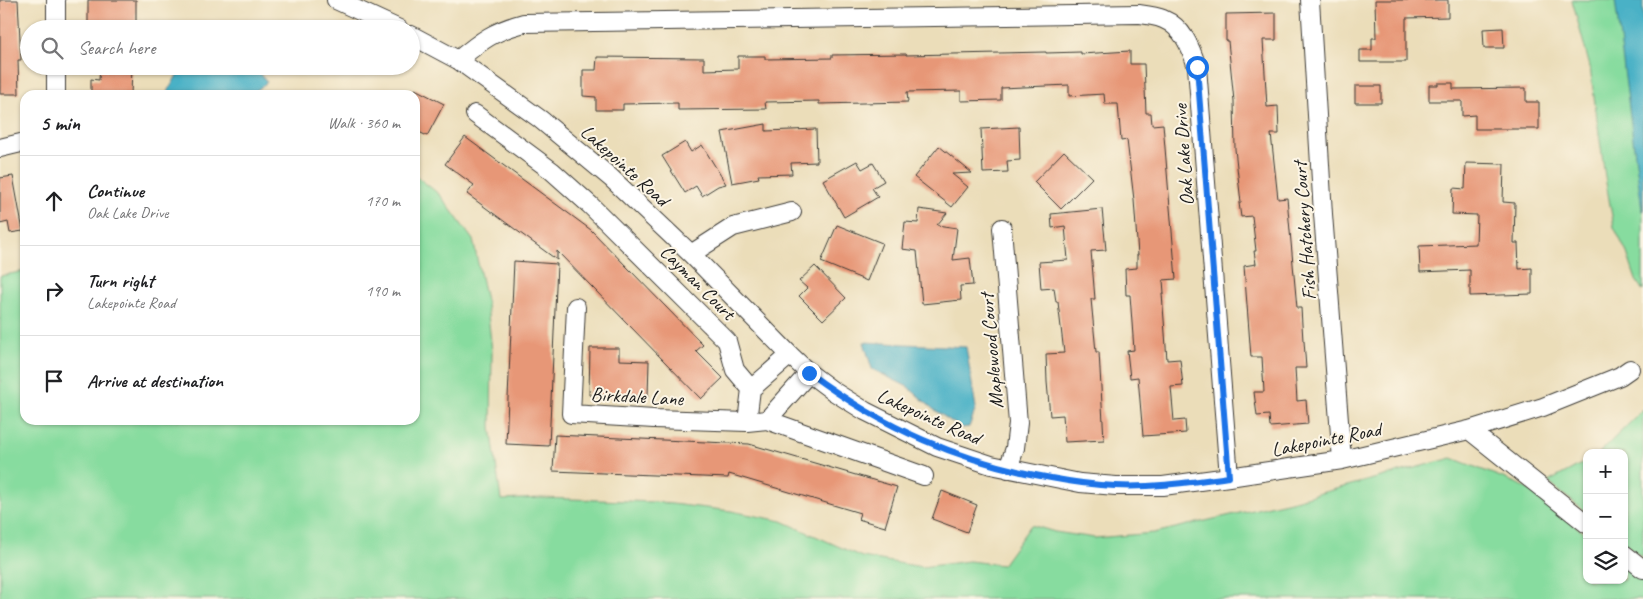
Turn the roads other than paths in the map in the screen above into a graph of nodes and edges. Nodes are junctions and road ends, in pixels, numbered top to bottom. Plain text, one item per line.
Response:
1 (56, 0) edge
2 (336, 0) edge
3 (1310, 0) edge
4 (56, 20) edge
5 (379, 20) edge
6 (420, 40) edge
7 (458, 60) junction
8 (56, 75) edge
9 (56, 90) edge
10 (475, 114) dead end
11 (20, 143) edge
12 (0, 148) edge
13 (792, 212) dead end
14 (1002, 228) dead end
15 (692, 254) junction
16 (576, 307) dead end
17 (790, 355) junction
18 (1630, 370) dead end
19 (809, 373) junction
20 (751, 389) junction
21 (767, 420) junction
22 (747, 422) junction
23 (1469, 430) junction
24 (1342, 460) junction
25 (1008, 469) junction
26 (924, 476) dead end
27 (1229, 477) junction
28 (1583, 521) edge
29 (1628, 557) edge
30 (1643, 569) edge

1 - 4 street
2 - 5 street
3 - 24 street, Fish Hatchery Court
6 - 7 street, Lakepointe Road
7 - 15 street, Lakepointe Road
7 - 27 street, Oak Lake Drive
8 - 9 street
10 - 20 street, Cayman Court
11 - 12 street
13 - 15 street
14 - 25 street, Maplewood Court
15 - 17 street, Lakepointe Road
16 - 22 street, Birkdale Lane
17 - 19 street, Lakepointe Road
17 - 20 street
18 - 23 street
19 - 21 street
19 - 25 street, Lakepointe Road
20 - 22 street
21 - 22 street
21 - 26 street
23 - 24 street, Lakepointe Road
23 - 28 street
24 - 27 street, Lakepointe Road
25 - 27 street, Lakepointe Road
29 - 30 street

